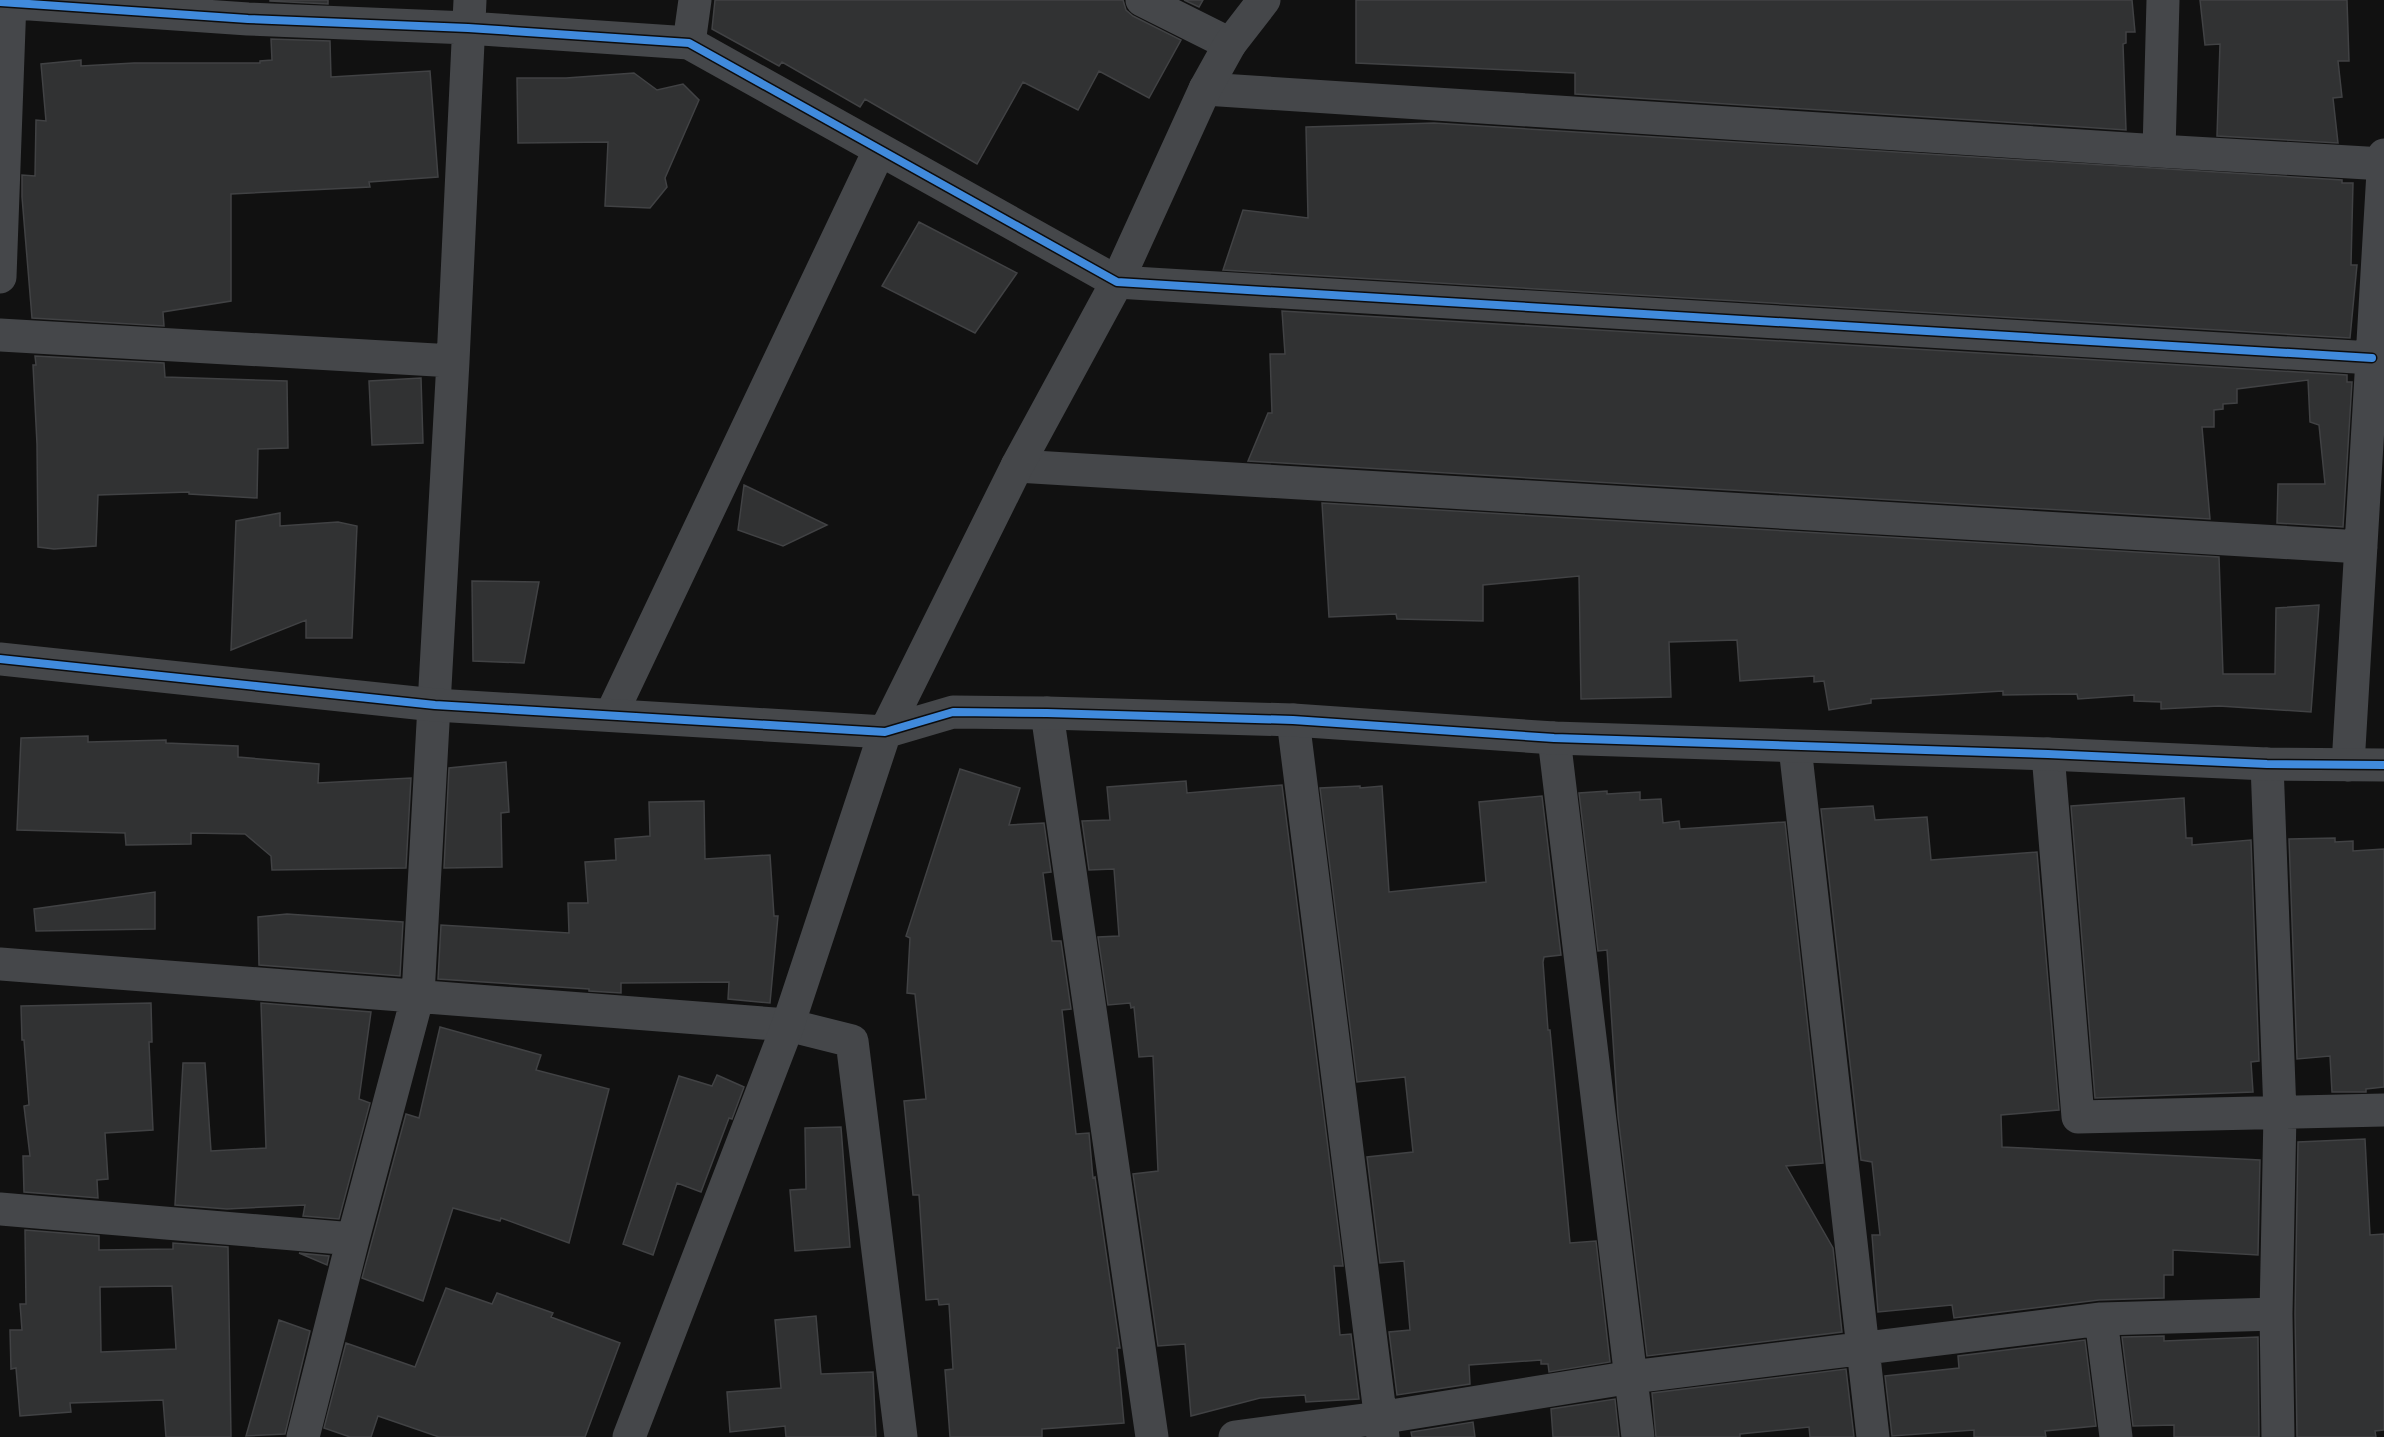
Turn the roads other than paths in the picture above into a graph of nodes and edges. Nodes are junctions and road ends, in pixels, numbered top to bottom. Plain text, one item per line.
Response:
1 (694, 0) edge
2 (1142, 0) edge
3 (1264, 0) edge
4 (2163, 0) edge
5 (7, 1) edge
6 (248, 10) edge
7 (469, 14) edge
8 (688, 43) junction
9 (1230, 44) junction
10 (1205, 89) junction
11 (879, 151) junction
12 (2159, 151) junction
13 (2384, 156) edge
14 (2384, 164) edge
15 (2, 188) edge
16 (0, 277) edge
17 (1118, 282) junction
18 (0, 335) edge
19 (2372, 358) junction
20 (453, 361) junction
21 (2376, 433) edge
22 (1017, 466) junction
23 (2361, 547) junction
24 (0, 660) edge
25 (435, 705) junction
26 (1047, 713) junction
27 (611, 715) junction
28 (1293, 720) junction
29 (885, 732) junction
30 (1554, 738) junction
31 (1795, 747) junction
32 (2048, 754) junction
33 (2267, 764) junction
34 (2348, 765) junction
35 (2384, 765) edge
36 (0, 964) edge
37 (418, 995) junction
38 (788, 1025) junction
39 (2384, 1110) edge
40 (2280, 1113) junction
41 (0, 1209) edge
42 (353, 1239) junction
43 (2276, 1314) junction
44 (2101, 1319) junction
45 (1863, 1348) junction
46 (1632, 1377) junction
47 (1381, 1427) edge
48 (303, 1437) edge
49 (629, 1437) edge
50 (902, 1437) edge
51 (1152, 1437) edge
52 (1235, 1437) edge
53 (1638, 1437) edge
54 (1873, 1437) edge
55 (2116, 1437) edge
56 (2278, 1437) edge

1 - 8 street
2 - 9 street
3 - 9 street
4 - 12 street
5 - 6 street
5 - 15 street
6 - 7 street
7 - 8 street
7 - 20 street
8 - 11 street
9 - 10 street
10 - 12 street
10 - 17 street
11 - 17 street
11 - 27 street
12 - 14 street
13 - 14 street
14 - 19 street
15 - 16 street
17 - 19 street
17 - 22 street
18 - 20 street
19 - 21 street
20 - 25 street
21 - 23 street
22 - 23 street
22 - 29 street
23 - 34 street
24 - 25 street
25 - 27 street
25 - 37 street
26 - 28 street
26 - 29 street
26 - 51 street
27 - 29 street
28 - 30 street
28 - 47 street
29 - 38 street
30 - 31 street
30 - 46 street
31 - 32 street
31 - 45 street
32 - 33 street
32 - 40 street
33 - 34 street
33 - 40 street
34 - 35 street
36 - 37 street
37 - 38 street
37 - 42 street
38 - 49 street
38 - 50 street
39 - 40 street
40 - 43 street
41 - 42 street
42 - 48 street
43 - 44 street
43 - 56 street
44 - 45 street
44 - 55 street
45 - 46 street
45 - 54 street
46 - 47 street
46 - 53 street
47 - 52 street

